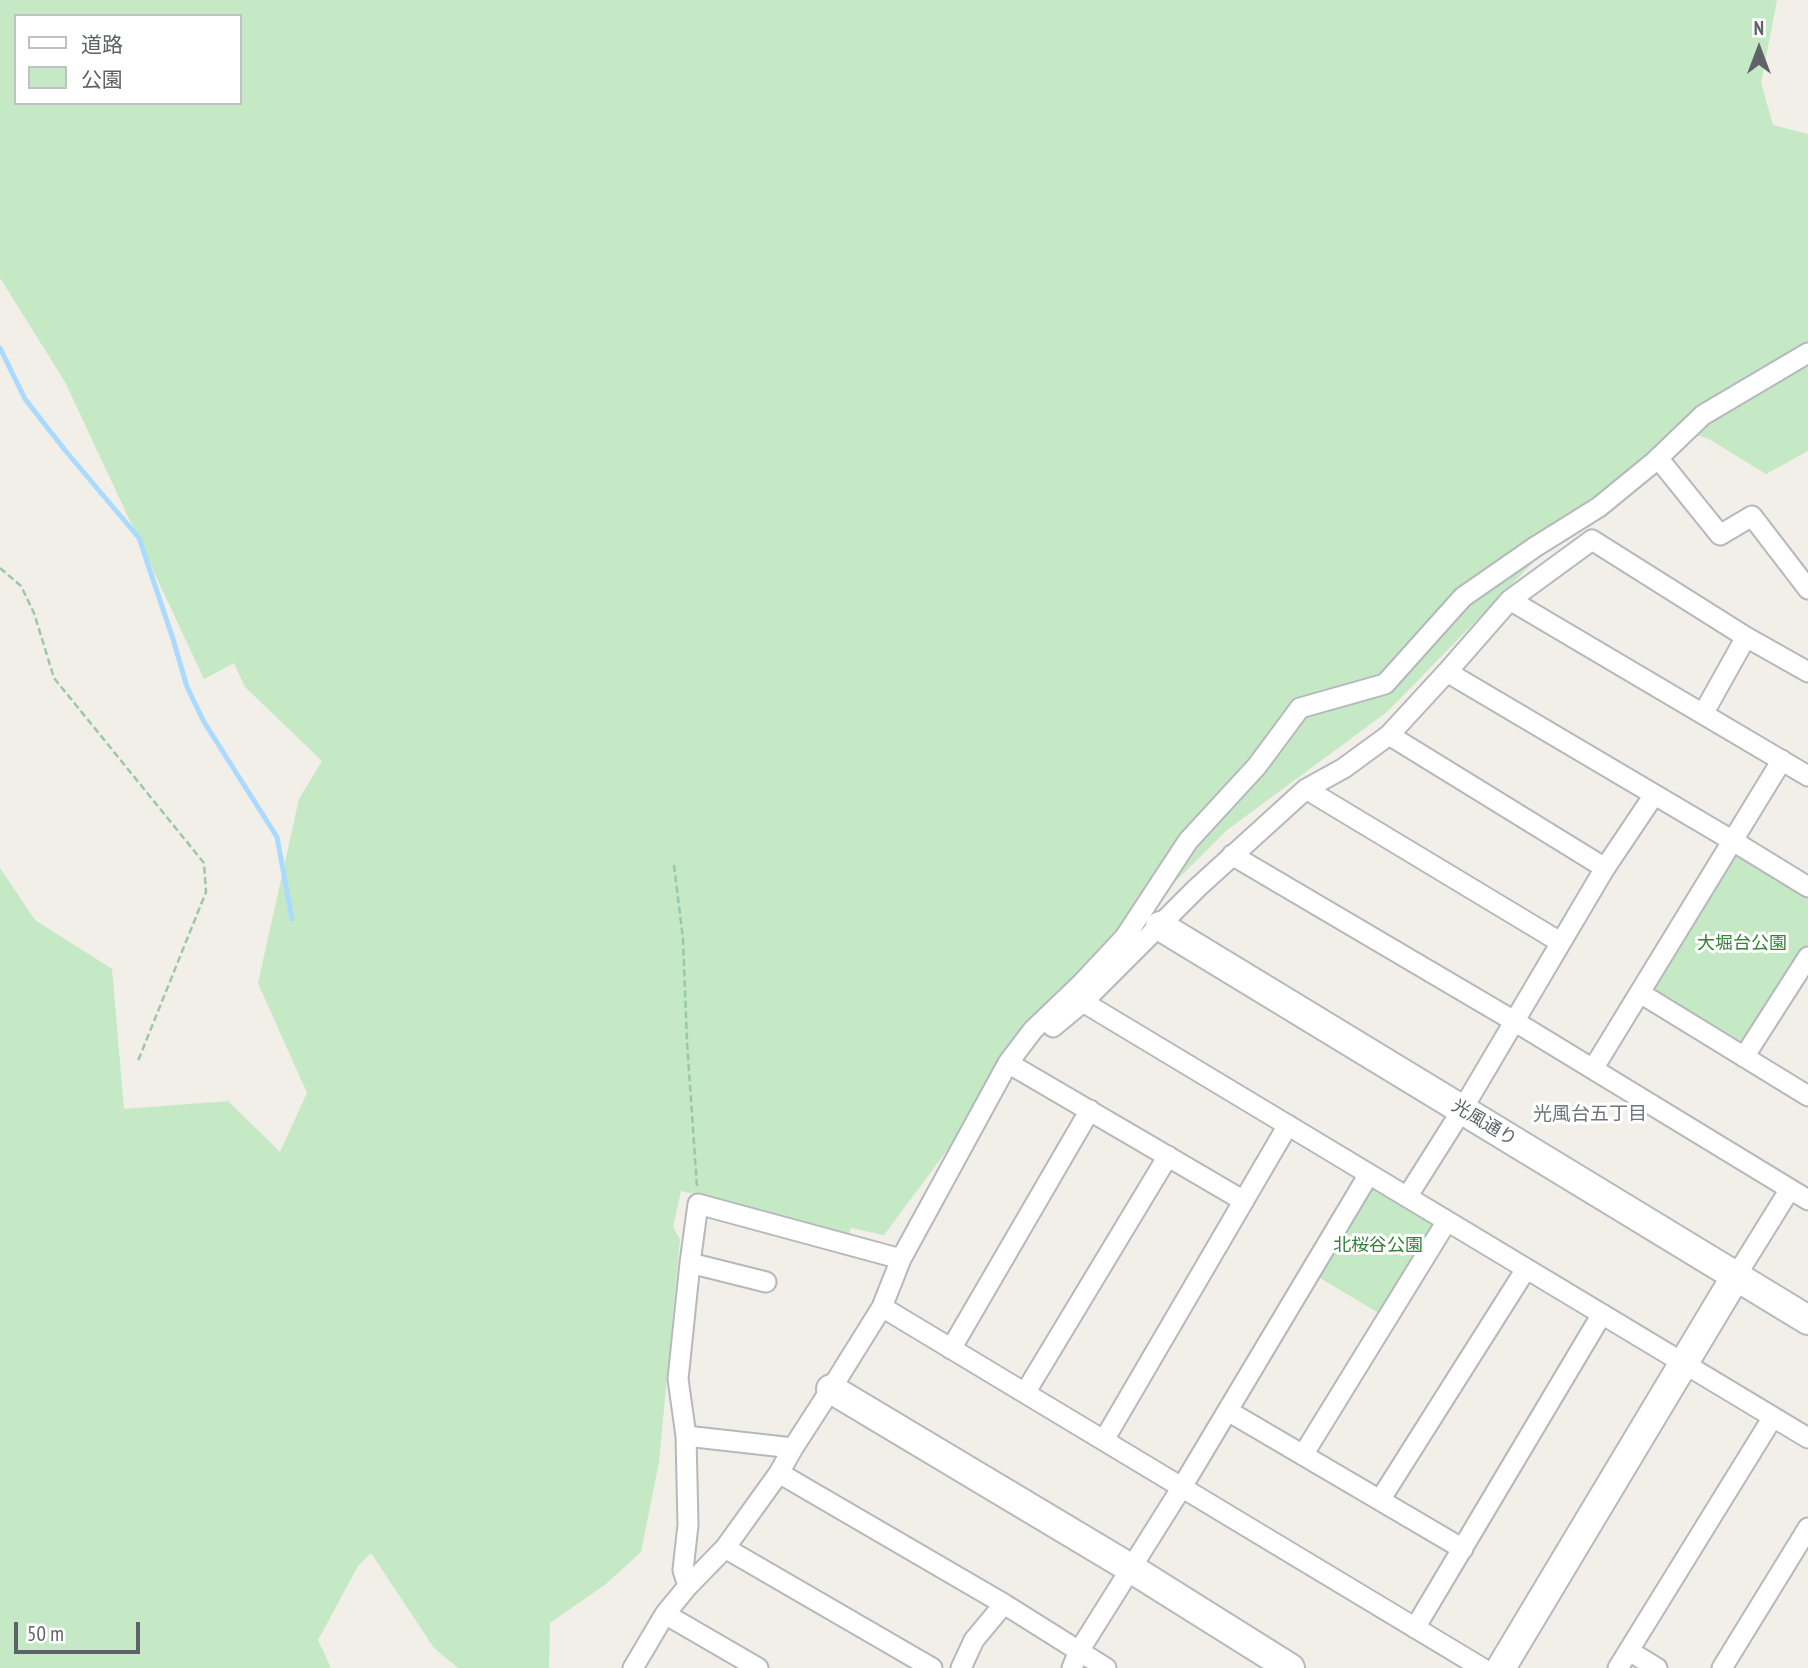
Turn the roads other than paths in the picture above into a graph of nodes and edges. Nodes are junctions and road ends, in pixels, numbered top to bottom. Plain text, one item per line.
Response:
1 (1808, 353) edge
2 (1658, 458) junction
3 (1808, 589) edge
4 (1510, 600) junction
5 (1746, 637) junction
6 (1447, 672) junction
7 (1808, 672) edge
8 (1703, 714) junction
9 (1389, 735) junction
10 (1782, 760) junction
11 (1808, 776) edge
12 (1306, 789) junction
13 (1654, 795) junction
14 (1732, 841) junction
15 (1232, 855) junction
16 (1605, 868) junction
17 (1808, 887) edge
18 (1160, 926) junction
19 (1560, 943) junction
20 (1808, 957) edge
21 (1801, 984) edge
22 (1640, 993) junction
23 (1083, 1002) junction
24 (1514, 1021) junction
25 (1744, 1057) junction
26 (1008, 1062) junction
27 (1593, 1069) junction
28 (1808, 1096) edge
29 (1090, 1110) junction
30 (1462, 1110) junction
31 (1288, 1125) junction
32 (1168, 1156) junction
33 (1369, 1174) junction
34 (1790, 1189) junction
35 (1407, 1197) junction
36 (1808, 1200) edge
37 (1244, 1201) junction
38 (1447, 1221) junction
39 (901, 1259) junction
40 (690, 1263) junction
41 (1526, 1269) junction
42 (1737, 1276) junction
43 (766, 1282) dead end
44 (882, 1307) junction
45 (1602, 1314) junction
46 (1808, 1320) edge
47 (951, 1349) junction
48 (1685, 1364) junction
49 (831, 1390) junction
50 (1025, 1393) junction
51 (1228, 1411) junction
52 (1773, 1417) junction
53 (686, 1436) junction
54 (1808, 1438) edge
55 (1104, 1440) junction
56 (793, 1448) junction
57 (1303, 1455) junction
58 (779, 1473) junction
59 (1182, 1487) junction
60 (1380, 1500) junction
61 (1808, 1528) edge
62 (725, 1548) junction
63 (1463, 1549) junction
64 (1132, 1569) junction
65 (688, 1586) junction
66 (1004, 1604) junction
67 (665, 1614) junction
68 (1415, 1628) junction
69 (1629, 1651) junction
70 (1075, 1660) edge
71 (752, 1667) edge
72 (633, 1668) edge
73 (932, 1668) edge
74 (961, 1668) edge
75 (1106, 1668) edge
76 (1290, 1668) edge
77 (1482, 1668) edge
78 (1502, 1668) edge
79 (1618, 1668) edge
80 (1657, 1668) edge
81 (1722, 1668) edge

1 - 2 street
2 - 3 street
2 - 26 street
4 - 5 street
4 - 6 street
4 - 8 street
5 - 7 street
5 - 8 street
6 - 9 street
6 - 13 street
8 - 10 street
9 - 12 street
9 - 16 street
10 - 11 street
10 - 14 street
12 - 15 street
12 - 19 street
13 - 14 street
13 - 16 street
14 - 17 street
14 - 22 street
15 - 18 street
15 - 24 street
16 - 19 street
18 - 23 street
18 - 30 street, 光風通り
19 - 24 street
20 - 21 street
21 - 25 street
22 - 25 street
22 - 27 street
23 - 26 street
23 - 31 street
24 - 27 street
24 - 30 street
25 - 28 street
26 - 29 street
26 - 39 street
27 - 34 street
29 - 32 street
29 - 47 street
30 - 35 street
30 - 42 street, 光風通り
31 - 33 street
31 - 37 street
32 - 37 street
32 - 50 street
33 - 35 street
33 - 51 street
34 - 36 street
34 - 42 street
35 - 38 street
37 - 55 street
38 - 41 street
38 - 57 street
39 - 40 street
39 - 44 street
40 - 43 street
40 - 53 street
41 - 45 street
41 - 60 street
42 - 46 street, 光風通り
42 - 48 street
44 - 47 street
44 - 49 street
45 - 48 street
45 - 63 street
47 - 50 street
48 - 52 street
48 - 78 street
49 - 56 street
49 - 64 street
50 - 55 street
51 - 57 street
51 - 59 street
52 - 54 street
52 - 69 street
53 - 56 street
53 - 65 street
55 - 59 street
56 - 58 street
57 - 60 street
58 - 62 street
58 - 66 street
59 - 64 street
59 - 68 street
60 - 63 street
61 - 81 street
62 - 65 street
62 - 73 street
63 - 68 street
64 - 70 street
64 - 76 street
65 - 67 street
66 - 70 street
66 - 74 street
67 - 71 street
67 - 72 street
68 - 77 street
69 - 79 street
69 - 80 street
70 - 75 street

